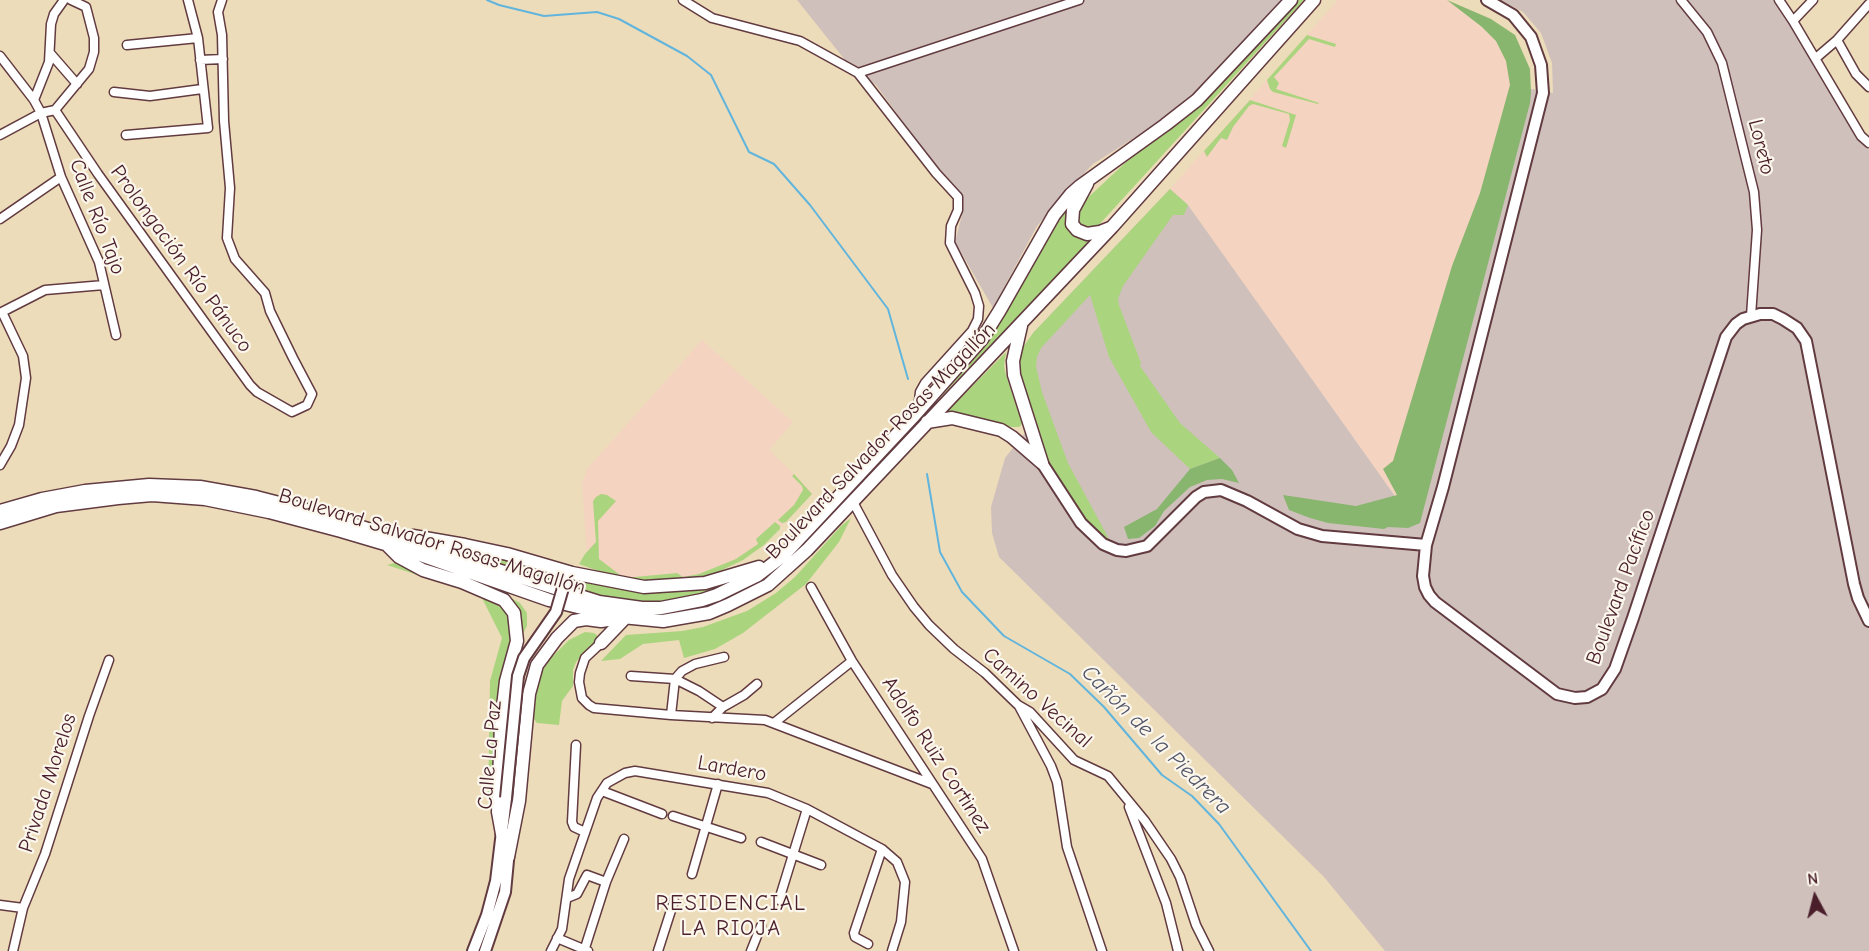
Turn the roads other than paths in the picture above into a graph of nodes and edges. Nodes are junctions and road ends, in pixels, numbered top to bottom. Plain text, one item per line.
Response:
1 (64, 0) edge
2 (71, 0) edge
3 (188, 0) edge
4 (222, 0) edge
5 (683, 0) edge
6 (1079, 0) edge
7 (1291, 0) edge
8 (1314, 0) edge
9 (1487, 0) edge
10 (1681, 0) edge
11 (1779, 0) edge
12 (1813, 0) edge
13 (1868, 7) edge
14 (1793, 21) junction
15 (198, 38) junction
16 (1837, 40) junction
17 (127, 45) dead end
18 (50, 53) junction
19 (0, 56) edge
20 (1816, 58) junction
21 (223, 59) junction
22 (200, 60) junction
23 (858, 73) junction
24 (77, 84) junction
25 (1869, 87) edge
26 (202, 89) junction
27 (114, 92) dead end
28 (34, 100) junction
29 (56, 111) junction
30 (41, 113) junction
31 (224, 121) junction
32 (207, 122) junction
33 (0, 135) edge
34 (126, 135) dead end
35 (1869, 143) edge
36 (61, 177) junction
37 (1091, 177) junction
38 (0, 219) edge
39 (1112, 227) junction
40 (104, 285) junction
41 (1, 313) edge
42 (1751, 316) junction
43 (1021, 324) junction
44 (116, 335) dead end
45 (918, 411) junction
46 (927, 422) junction
47 (1042, 463) junction
48 (0, 465) edge
49 (853, 502) junction
50 (0, 511) edge
51 (0, 523) edge
52 (375, 531) junction
53 (1426, 544) junction
54 (388, 545) junction
55 (784, 555) junction
56 (568, 577) junction
57 (811, 587) dead end
58 (623, 618) junction
59 (1869, 621) edge
60 (596, 622) junction
61 (601, 643) junction
62 (724, 657) dead end
63 (109, 660) dead end
64 (852, 661) junction
65 (632, 676) dead end
66 (675, 679) junction
67 (757, 684) dead end
68 (1018, 705) junction
69 (723, 707) junction
70 (671, 715) junction
71 (712, 717) junction
72 (774, 723) junction
73 (576, 745) dead end
74 (718, 784) junction
75 (932, 784) junction
76 (602, 791) junction
77 (509, 798) junction
78 (1127, 801) junction
79 (807, 809) junction
80 (662, 814) dead end
81 (673, 816) dead end
82 (705, 826) junction
83 (585, 832) junction
84 (502, 834) junction
85 (741, 838) dead end
86 (624, 839) dead end
87 (761, 842) dead end
88 (882, 849) junction
89 (793, 855) junction
90 (508, 857) junction
91 (821, 865) dead end
92 (692, 874) dead end
93 (606, 882) junction
94 (567, 898) junction
95 (674, 900) dead end
96 (779, 900) dead end
97 (0, 905) edge
98 (23, 908) junction
99 (761, 926) dead end
100 (560, 940) junction
101 (868, 944) dead end
102 (586, 950) edge
103 (12, 951) edge
104 (473, 951) edge
105 (485, 951) edge
106 (551, 951) edge
107 (560, 951) edge
108 (658, 951) edge
109 (751, 951) edge
110 (892, 951) edge
111 (1014, 951) edge
112 (1102, 951) edge
113 (1178, 951) edge
114 (1209, 951) edge

1 - 18 street
2 - 24 street
3 - 15 street
4 - 21 street
5 - 23 street
6 - 23 street
7 - 37 highway, Boulevard Salvador Rosas Magallón
8 - 39 highway, Boulevard Salvador Rosas Magallón
9 - 53 main road, Boulevard Pacífico
10 - 42 street, Loreto
11 - 14 street
12 - 14 street
13 - 16 street
14 - 20 street
15 - 17 street
15 - 22 street
16 - 20 street
16 - 25 street
18 - 24 street
18 - 28 street
19 - 28 street, Calle Río Tajo
20 - 35 street
21 - 22 street
21 - 31 street
22 - 26 street
23 - 45 street
24 - 29 street
26 - 27 street
26 - 32 street
28 - 30 street, Calle Río Tajo
29 - 30 street
29 - 31 street, Prolongación Río Pánuco
30 - 33 street
30 - 36 street, Calle Río Tajo
31 - 32 street
32 - 34 street
36 - 38 street
36 - 40 street, Calle Río Tajo
37 - 39 highway
37 - 45 highway, Boulevard Salvador Rosas Magallón
39 - 43 highway, Boulevard Salvador Rosas Magallón
40 - 41 street
40 - 44 street, Calle Río Tajo
41 - 48 street
42 - 53 main road, Boulevard Pacífico
42 - 59 main road
43 - 46 highway, Boulevard Salvador Rosas Magallón
43 - 47 highway
45 - 55 highway, Boulevard Salvador Rosas Magallón
46 - 47 highway
46 - 49 highway, Boulevard Salvador Rosas Magallón
47 - 53 main road
49 - 58 highway, Boulevard Salvador Rosas Magallón
49 - 68 street, Camino Vecinal
50 - 52 highway, Boulevard Salvador Rosas Magallón
51 - 54 highway, Boulevard Salvador Rosas Magallón
52 - 55 highway, Boulevard Salvador Rosas Magallón
52 - 56 highway
54 - 58 highway, Boulevard Salvador Rosas Magallón
54 - 84 highway
55 - 56 highway
56 - 77 main road, Calle La Paz, bridge
57 - 64 street, Adolfo Ruiz Cortinez
58 - 60 highway
58 - 61 highway
60 - 61 highway
60 - 90 highway
61 - 70 street
62 - 66 street
63 - 98 street, Privada Morelos
64 - 72 street
64 - 75 street, Adolfo Ruiz Cortinez
65 - 66 street
66 - 69 street
66 - 70 street
67 - 69 street
68 - 78 street, Camino Vecinal
68 - 112 street
69 - 71 street
70 - 71 street
71 - 72 street
72 - 75 street
73 - 83 street
74 - 76 street, Lardero
74 - 79 street, Lardero
74 - 82 street
75 - 111 street, Adolfo Ruiz Cortinez
76 - 80 street
76 - 83 street, Lardero
77 - 84 main road, Calle La Paz
77 - 90 main road, Calle La Paz
78 - 113 street
78 - 114 street, Camino Vecinal
79 - 88 street, Lardero
79 - 89 street
81 - 82 street
82 - 85 street
82 - 92 street
83 - 94 street, Lardero
84 - 104 main road, Calle La Paz
86 - 93 street
87 - 89 street
88 - 101 street
88 - 110 street, Lardero
89 - 91 street
89 - 96 street
90 - 105 main road, Calle La Paz
93 - 94 street
93 - 102 street
94 - 100 street, Lardero
95 - 108 street
97 - 98 street
98 - 103 street, Privada Morelos
99 - 109 street
100 - 102 street
100 - 106 street
100 - 107 street

